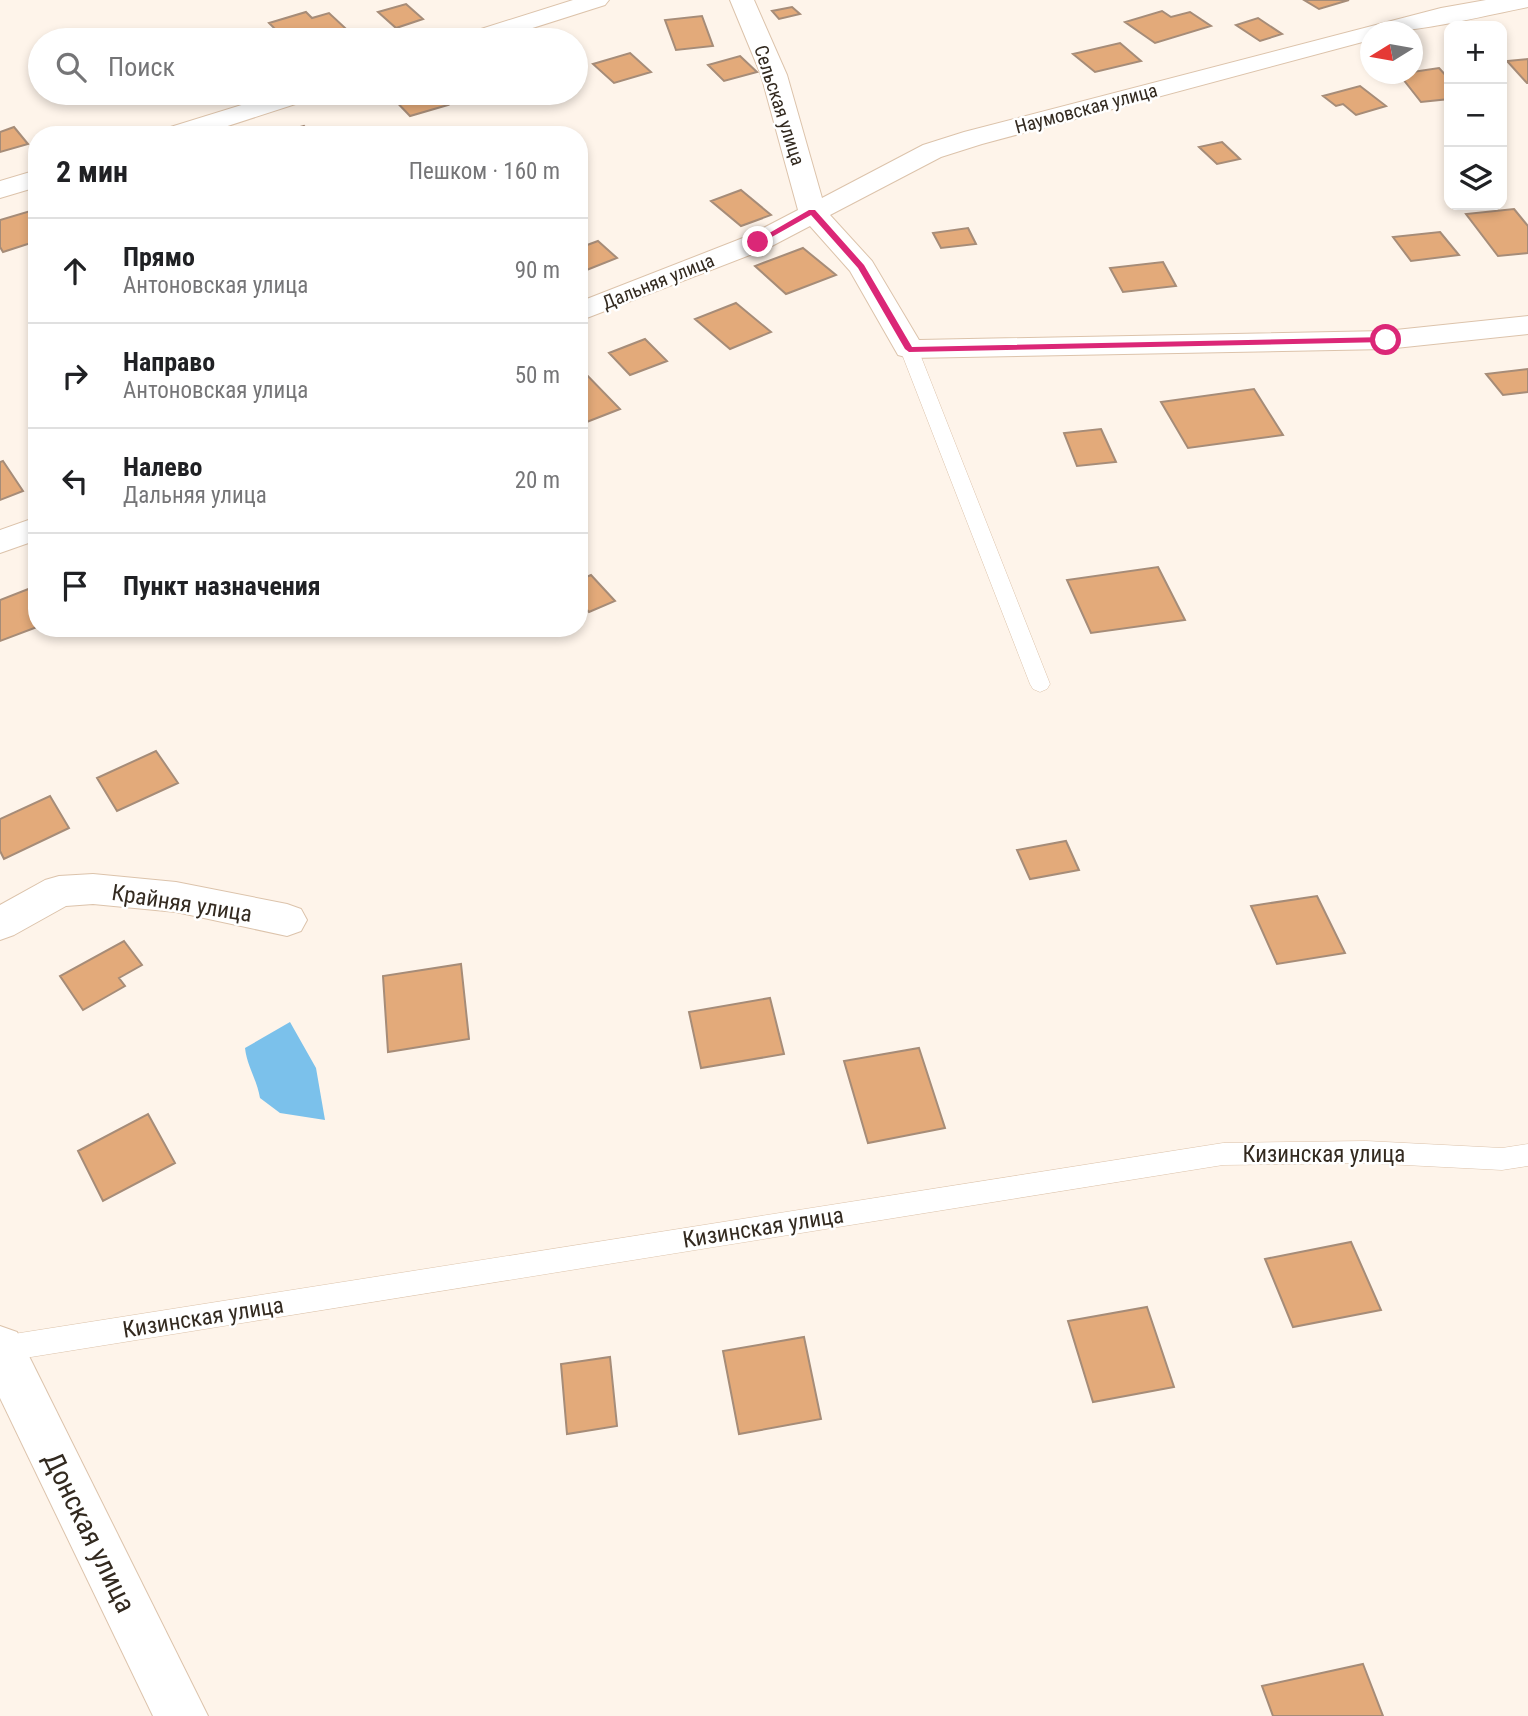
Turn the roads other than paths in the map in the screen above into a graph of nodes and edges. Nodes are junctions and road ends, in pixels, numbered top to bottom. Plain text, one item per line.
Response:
1 (597, 0) edge
2 (742, 0) edge
3 (1527, 0) edge
4 (1418, 21) edge
5 (509, 28) edge
6 (1360, 36) edge
7 (267, 105) edge
8 (201, 126) edge
9 (28, 181) edge
10 (0, 190) edge
11 (812, 212) junction
12 (588, 308) edge
13 (1528, 326) edge
14 (909, 349) junction
15 (28, 531) edge
16 (0, 542) edge
17 (1040, 684) dead end
18 (287, 920) dead end
19 (0, 924) edge
20 (1528, 1154) edge
21 (0, 1348) edge
22 (181, 1716) edge

1 - 5 street
2 - 11 street, Сельская улица
3 - 4 street
6 - 11 street, Наумовская улица
7 - 8 street
9 - 10 street
11 - 12 street, Дальняя улица
11 - 14 street
13 - 14 street
14 - 17 lane
15 - 16 street
18 - 19 street, Крайняя улица
20 - 21 lane, Кизинская улица
21 - 22 street, Донская улица

